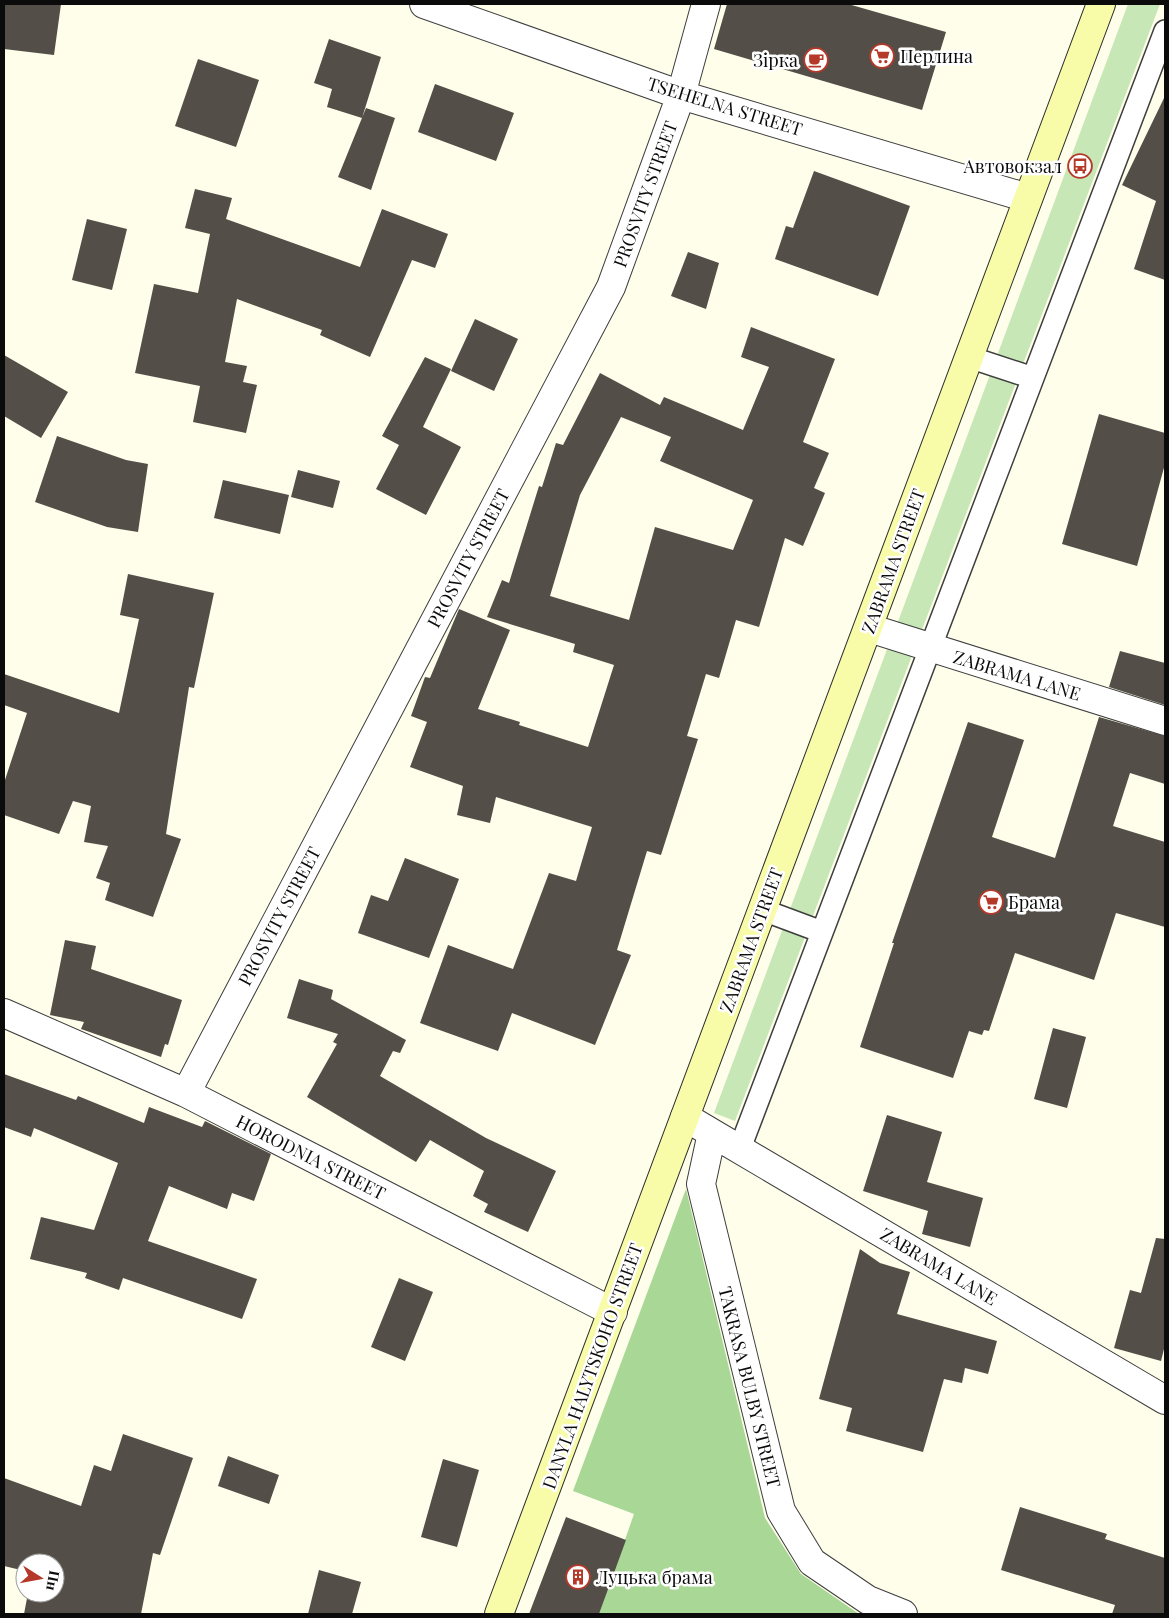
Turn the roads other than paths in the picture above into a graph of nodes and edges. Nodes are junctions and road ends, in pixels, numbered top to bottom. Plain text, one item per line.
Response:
1 (424, 4) edge
2 (706, 4) edge
3 (1101, 4) edge
4 (1165, 31) edge
5 (681, 95) junction
6 (1028, 198) junction
7 (969, 356) junction
8 (1033, 378) junction
9 (868, 628) junction
10 (930, 648) junction
11 (1165, 721) edge
12 (762, 910) junction
13 (822, 932) junction
14 (4, 1013) edge
15 (186, 1093) junction
16 (685, 1117) junction
17 (712, 1132) junction
18 (740, 1148) junction
19 (612, 1312) junction
20 (1165, 1400) edge
21 (500, 1614) edge
22 (903, 1614) edge

1 - 5 street, TSEHELNA STREET
2 - 5 street, PROSVITY STREET
3 - 6 main road, ZABRAMA STREET
4 - 8 lane
5 - 6 street, TSEHELNA STREET
5 - 15 street, PROSVITY STREET
6 - 7 main road, ZABRAMA STREET
7 - 8 lane
7 - 9 main road, ZABRAMA STREET
8 - 10 lane
9 - 10 street, ZABRAMA LANE
9 - 12 main road, ZABRAMA STREET
10 - 11 street, ZABRAMA LANE
10 - 13 lane
12 - 13 lane
12 - 16 main road, ZABRAMA STREET
13 - 18 lane
14 - 15 street, HORODNIA STREET
15 - 19 street, HORODNIA STREET
16 - 17 street
16 - 19 main road, DANYLA HALYTSKOHO STREET
17 - 18 street, ZABRAMA LANE
17 - 22 street, TAKRASA BULBY STREET
18 - 20 street, ZABRAMA LANE
19 - 21 main road, DANYLA HALYTSKOHO STREET

